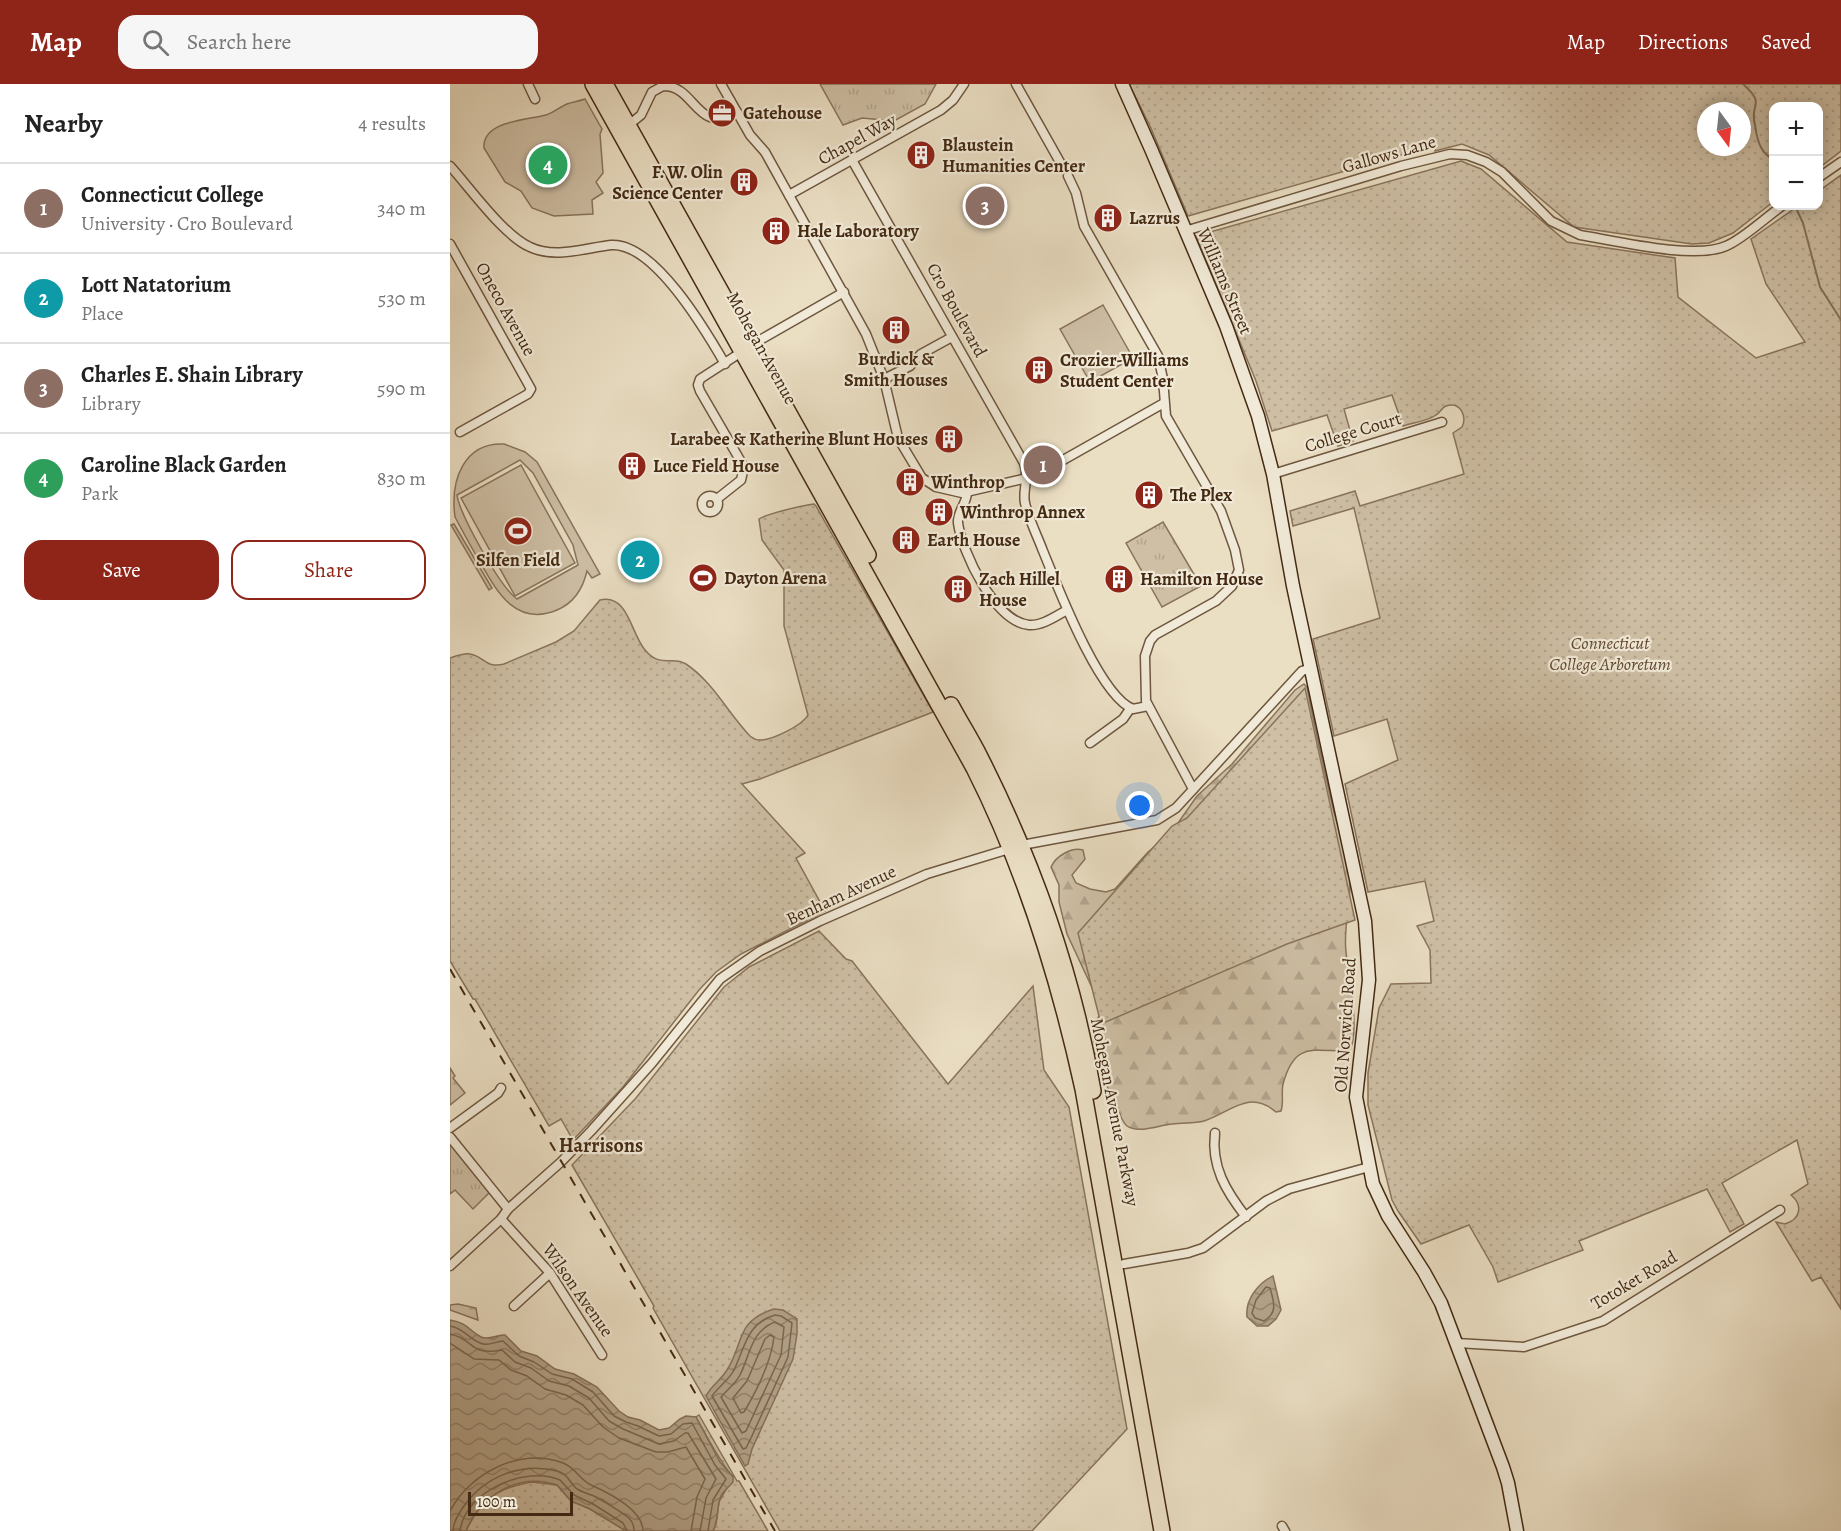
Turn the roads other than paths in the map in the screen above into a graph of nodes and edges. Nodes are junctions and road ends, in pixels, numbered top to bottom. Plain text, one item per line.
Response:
1 (528, 84) edge
2 (593, 84) edge
3 (605, 84) edge
4 (721, 84) edge
5 (964, 84) edge
6 (1016, 84) edge
7 (1122, 84) edge
8 (535, 99) dead end
9 (730, 100) junction
10 (737, 112) junction
11 (712, 117) junction
12 (624, 128) junction
13 (852, 160) junction
14 (1841, 162) edge
15 (1061, 164) dead end
16 (450, 166) edge
17 (1823, 175) edge
18 (1068, 176) dead end
19 (789, 195) junction
20 (1777, 210) edge
21 (1185, 231) junction
22 (450, 244) edge
23 (844, 292) junction
24 (952, 337) junction
25 (746, 349) junction
26 (725, 364) junction
27 (884, 379) junction
28 (1164, 403) junction
29 (1442, 422) dead end
30 (460, 432) dead end
31 (1273, 474) junction
32 (1027, 478) junction
33 (967, 492) junction
34 (1278, 497) joint
35 (717, 499) dead end
36 (1067, 610) junction
37 (1311, 668) junction
38 (1148, 706) junction
39 (1130, 709) junction
40 (954, 721) joint
41 (1090, 743) dead end
42 (1193, 789) junction
43 (1015, 847) junction
44 (501, 1088) dead end
45 (450, 1128) edge
46 (1215, 1133) dead end
47 (450, 1137) edge
48 (1369, 1167) junction
49 (508, 1209) junction
50 (1780, 1210) dead end
51 (1246, 1217) junction
52 (501, 1219) junction
53 (1124, 1264) junction
54 (450, 1266) edge
55 (550, 1273) junction
56 (514, 1306) dead end
57 (1457, 1343) junction
58 (602, 1355) dead end
59 (1161, 1531) edge
60 (1172, 1531) edge
61 (1517, 1531) edge

1 - 8 street
2 - 12 highway, Mohegan Avenue
3 - 12 highway, Mohegan Avenue
4 - 9 street
5 - 13 street, Chapel Way
6 - 15 street
7 - 21 street, Williams Street
9 - 10 street
9 - 11 street
10 - 11 street
10 - 19 street
11 - 12 street
12 - 25 highway, Mohegan Avenue
13 - 19 street, Chapel Way
13 - 24 street, Cro Boulevard
14 - 17 street
16 - 26 street
18 - 28 street
19 - 23 street
20 - 21 street, Gallows Lane
21 - 31 street, Williams Street
22 - 30 street, Oneco Avenue
23 - 25 street
23 - 27 street
24 - 27 street
24 - 32 street, Cro Boulevard
25 - 26 street
25 - 40 highway, Mohegan Avenue
26 - 35 street
27 - 33 street
28 - 32 street
28 - 38 street
29 - 31 street, College Court
31 - 34 street, Williams Street
32 - 33 street
32 - 36 street, Cro Boulevard
33 - 36 street
34 - 37 street, Old Norwich Road
36 - 39 street, Cro Boulevard
37 - 42 street, Benham Avenue
37 - 48 street, Old Norwich Road
38 - 39 street
38 - 42 street
39 - 41 street
40 - 43 highway, Mohegan Avenue Parkway
42 - 43 street, Benham Avenue
43 - 49 street, Benham Avenue
43 - 53 highway, Mohegan Avenue Parkway
43 - 59 highway, Mohegan Avenue Parkway
44 - 45 street
46 - 51 street
47 - 49 street
48 - 51 street
48 - 57 street, Old Norwich Road
49 - 52 street, Benham Avenue
50 - 57 street, Totoket Road
51 - 53 street
52 - 54 street, Benham Avenue
52 - 55 street, Wilson Avenue
53 - 60 highway, Mohegan Avenue Parkway
55 - 56 street
55 - 58 street, Wilson Avenue
57 - 61 street, Old Norwich Road

